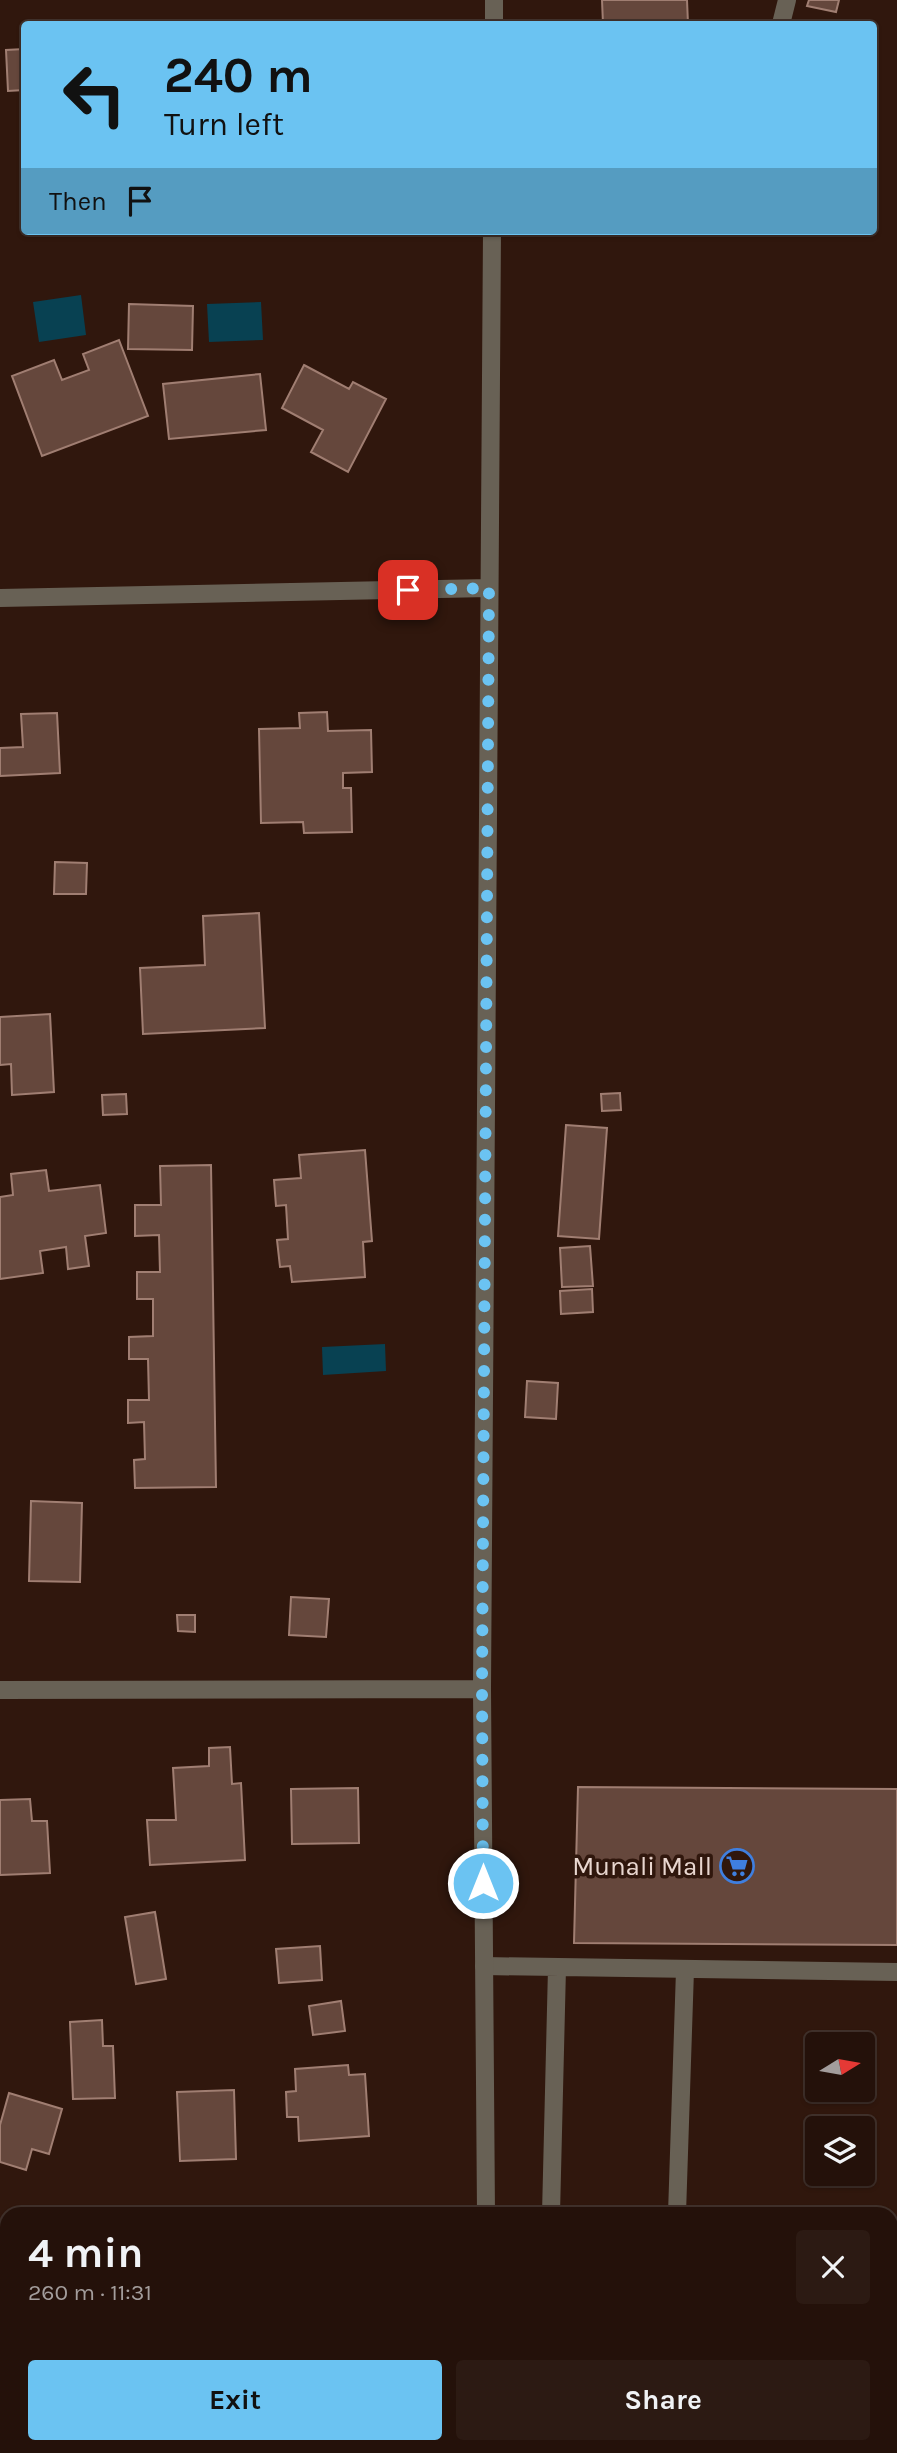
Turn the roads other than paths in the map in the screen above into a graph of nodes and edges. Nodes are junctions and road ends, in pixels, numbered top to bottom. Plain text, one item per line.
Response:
1 (494, 0) edge
2 (787, 0) edge
3 (494, 21) edge
4 (782, 21) edge
5 (492, 235) edge
6 (489, 588) junction
7 (0, 598) edge
8 (482, 1689) junction
9 (0, 1690) edge
10 (484, 1966) junction
11 (557, 1968) junction
12 (685, 1969) junction
13 (897, 1972) edge
14 (486, 2207) edge
15 (551, 2207) edge
16 (677, 2207) edge

1 - 3 street
2 - 4 street
5 - 6 street
6 - 7 street
6 - 8 street
8 - 9 street
8 - 10 street
10 - 11 street
10 - 14 street
11 - 12 street
11 - 15 street
12 - 13 street
12 - 16 street

